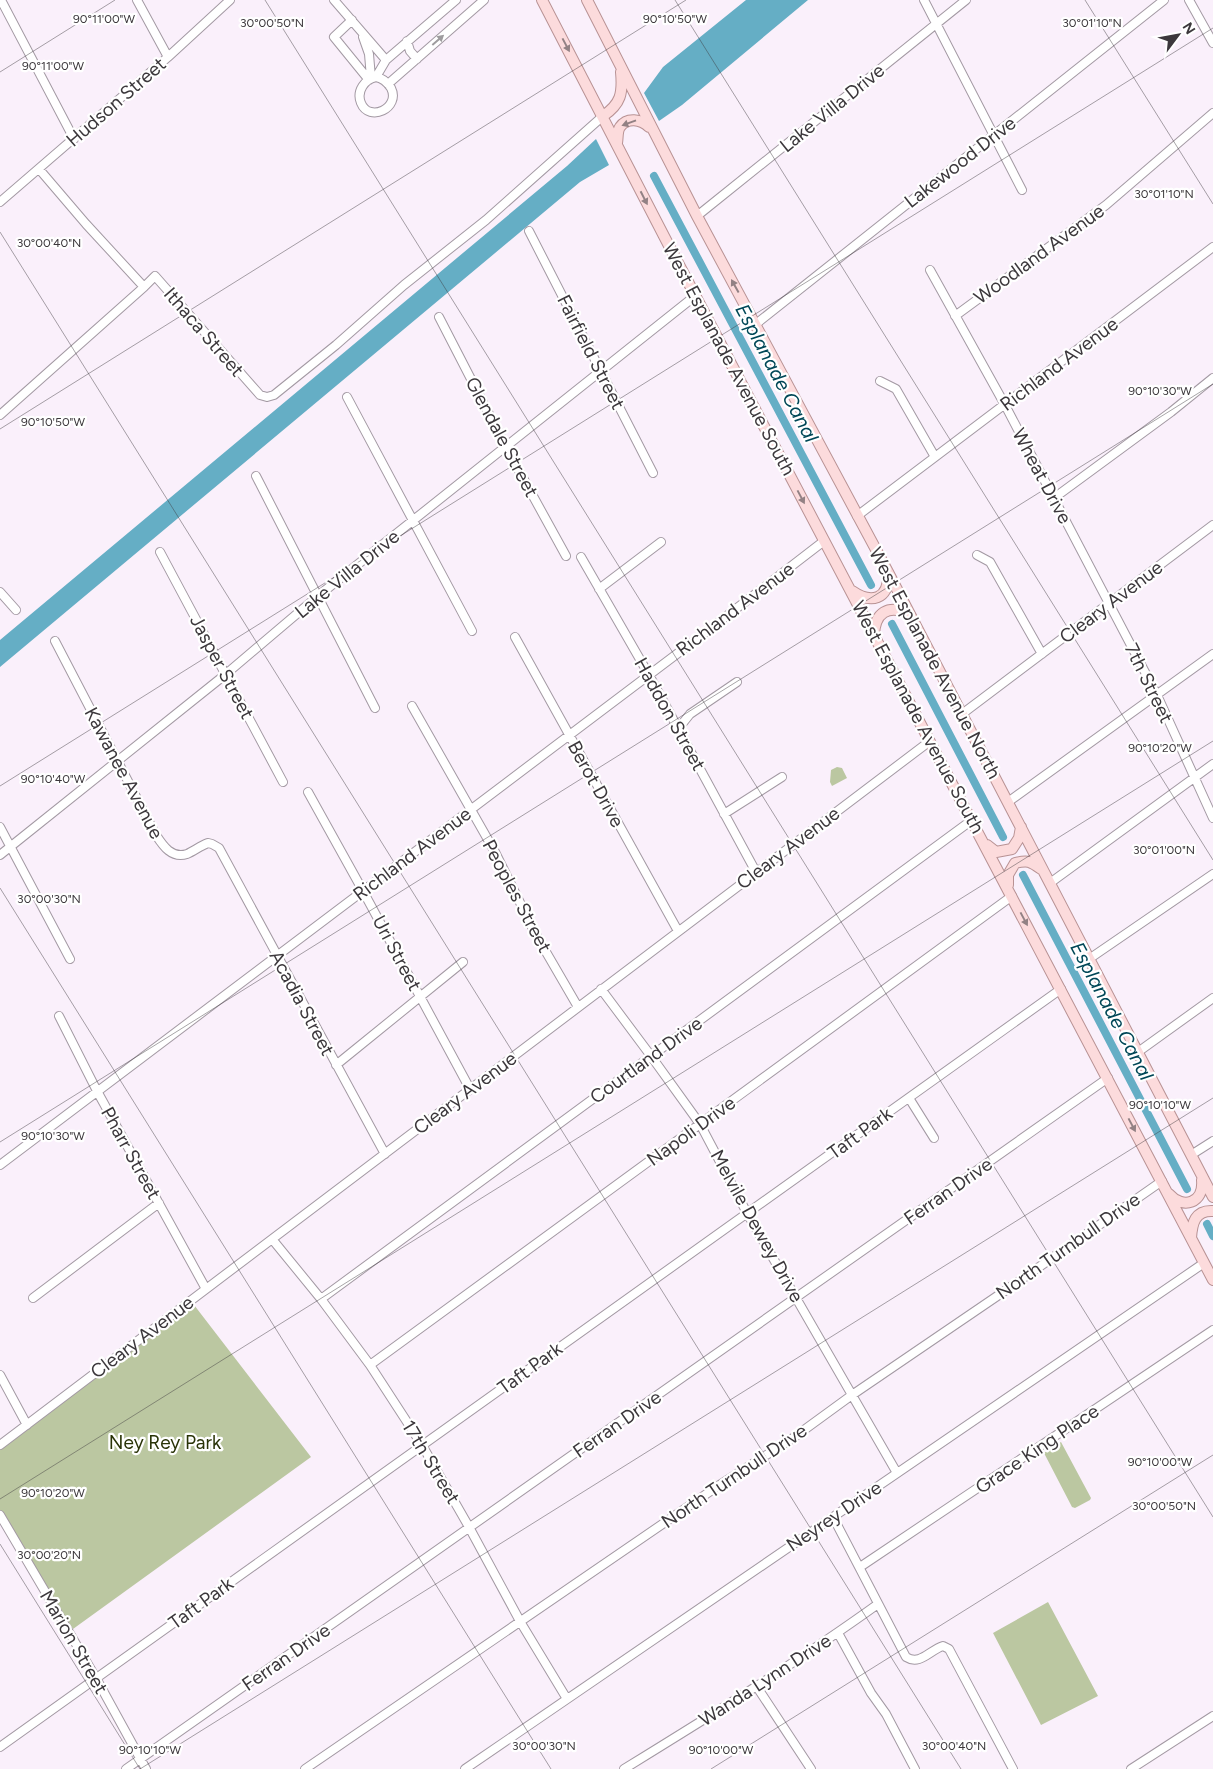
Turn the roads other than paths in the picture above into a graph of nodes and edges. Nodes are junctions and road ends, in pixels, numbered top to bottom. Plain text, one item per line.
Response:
1 (1, 0) edge
2 (137, 0) edge
3 (230, 0) edge
4 (334, 0) edge
5 (456, 0) edge
6 (484, 0) edge
7 (542, 0) edge
8 (587, 0) edge
9 (924, 0) edge
10 (966, 0) edge
11 (1164, 0) edge
12 (1190, 0) edge
13 (352, 20) junction
14 (936, 24) junction
15 (362, 32) junction
16 (408, 41) junction
17 (1213, 44) edge
18 (168, 57) junction
19 (417, 59) junction
20 (386, 60) junction
21 (620, 65) junction
22 (372, 78) junction
23 (388, 84) junction
24 (1213, 114) edge
25 (603, 116) junction
26 (653, 131) junction
27 (994, 135) junction
28 (74, 138) junction
29 (620, 150) junction
30 (39, 169) junction
31 (1022, 190) dead end
32 (0, 202) edge
33 (697, 216) junction
34 (529, 232) dead end
35 (1213, 248) edge
36 (930, 270) dead end
37 (144, 287) junction
38 (695, 296) junction
39 (955, 316) junction
40 (438, 317) dead end
41 (756, 324) junction
42 (600, 370) junction
43 (1213, 378) edge
44 (880, 381) dead end
45 (347, 397) dead end
46 (1005, 405) junction
47 (0, 415) edge
48 (506, 447) junction
49 (935, 457) junction
50 (653, 473) dead end
51 (256, 476) dead end
52 (1054, 498) junction
53 (857, 516) junction
54 (414, 521) junction
55 (1213, 526) edge
56 (824, 541) junction
57 (661, 542) dead end
58 (160, 552) dead end
59 (977, 555) dead end
60 (566, 556) dead end
61 (581, 557) dead end
62 (888, 572) junction
63 (599, 589) junction
64 (851, 591) junction
65 (0, 592) edge
66 (318, 596) junction
67 (1109, 604) junction
68 (16, 610) dead end
69 (908, 613) junction
70 (472, 630) dead end
71 (874, 636) junction
72 (515, 637) dead end
73 (55, 641) dead end
74 (1042, 654) junction
75 (1213, 654) edge
76 (226, 674) junction
77 (649, 675) junction
78 (737, 682) dead end
79 (1157, 695) junction
80 (412, 706) dead end
81 (375, 708) dead end
82 (962, 714) junction
83 (678, 728) junction
84 (569, 735) junction
85 (930, 740) junction
86 (117, 760) junction
87 (1213, 764) edge
88 (782, 777) dead end
89 (1194, 778) junction
90 (283, 782) dead end
91 (308, 792) dead end
92 (1008, 802) junction
93 (471, 810) junction
94 (724, 814) junction
95 (1213, 818) edge
96 (972, 820) junction
97 (0, 826) edge
98 (1021, 827) junction
99 (984, 843) junction
100 (11, 846) junction
101 (221, 851) joint
102 (0, 855) edge
103 (1044, 871) junction
104 (756, 872) junction
105 (1213, 874) edge
106 (1050, 883) junction
107 (363, 891) junction
108 (1010, 892) junction
109 (678, 932) junction
110 (277, 956) junction
111 (70, 959) dead end
112 (1089, 959) junction
113 (463, 962) dead end
114 (1061, 989) junction
115 (601, 990) junction
116 (420, 996) junction
117 (1213, 998) edge
118 (578, 1007) junction
119 (59, 1016) dead end
120 (1138, 1052) junction
121 (651, 1056) junction
122 (336, 1065) junction
123 (1108, 1078) junction
124 (470, 1089) junction
125 (97, 1091) junction
126 (909, 1098) junction
127 (700, 1124) junction
128 (934, 1138) dead end
129 (1213, 1141) edge
130 (385, 1154) junction
131 (1191, 1156) junction
132 (0, 1165) edge
133 (1202, 1177) junction
134 (1162, 1181) junction
135 (1168, 1193) junction
136 (1213, 1197) edge
137 (159, 1203) junction
138 (1213, 1211) edge
139 (748, 1213) junction
140 (1191, 1238) junction
141 (272, 1239) junction
142 (1204, 1263) junction
143 (1213, 1280) edge
144 (206, 1289) junction
145 (796, 1297) junction
146 (33, 1298) dead end
147 (321, 1300) junction
148 (1213, 1330) edge
149 (370, 1365) junction
150 (0, 1375) edge
151 (852, 1395) junction
152 (27, 1425) junction
153 (0, 1445) edge
154 (422, 1445) junction
155 (897, 1474) junction
156 (0, 1515) edge
157 (834, 1517) junction
158 (470, 1527) junction
159 (860, 1567) junction
160 (878, 1604) junction
161 (520, 1623) junction
162 (838, 1633) junction
163 (96, 1678) junction
164 (757, 1687) junction
165 (566, 1700) junction
166 (1213, 1716) edge
167 (0, 1747) edge
168 (140, 1759) junction
169 (126, 1769) edge
170 (146, 1769) edge
171 (305, 1769) edge
172 (466, 1769) edge
173 (624, 1769) edge
174 (811, 1769) edge
175 (915, 1769) edge
176 (1012, 1769) edge
177 (1131, 1769) edge

1 - 28 street
2 - 18 street
3 - 18 street, Hudson Street
4 - 13 street
5 - 16 street
19 -> 6 street
7 -> 25 main road, West Esplanade Avenue South
8 - 21 main road, West Esplanade Avenue North
9 - 14 street
10 - 14 street, Lake Villa Drive
11 - 27 street, Lakewood Drive
12 - 17 street
13 - 15 street
13 - 22 street
14 - 27 street
14 - 33 street, Lake Villa Drive
15 - 20 street
15 - 22 street
16 - 19 street
16 - 20 street
18 - 28 street, Hudson Street
19 - 23 street
20 - 22 street
21 - 25 main road
21 - 26 main road, West Esplanade Avenue North
22 - 23 street
22 - 23 street
24 - 39 street, Woodland Avenue
25 - 29 main road, West Esplanade Avenue South
25 - 37 street, Ithaca Street
26 -> 29 main road
26 - 33 main road, West Esplanade Avenue North
27 - 31 street
27 - 41 street, Lakewood Drive
28 - 30 street, Hudson Street
29 -> 38 main road, West Esplanade Avenue South
30 - 32 street, Hudson Street
30 - 37 street, Ithaca Street
41 -> 33 main road, West Esplanade Avenue North
34 - 42 street, Fairfield Street
35 - 46 street, Richland Avenue
36 - 39 street, Wheat Drive
37 - 47 street
38 - 42 street, Lake Villa Drive
38 -> 56 main road, West Esplanade Avenue South
39 - 46 street, Wheat Drive
40 - 48 street, Glendale Street
41 - 53 main road, West Esplanade Avenue North
42 - 48 street, Lake Villa Drive
42 - 50 street, Fairfield Street
43 - 52 street
44 - 49 street
45 - 54 street
46 - 49 street, Richland Avenue
46 - 52 street, Wheat Drive
48 - 54 street, Lake Villa Drive
48 - 60 street, Glendale Street
49 - 53 street, Richland Avenue
51 - 66 street
52 - 67 street, Wheat Drive
53 - 62 main road, West Esplanade Avenue North
54 - 66 street, Lake Villa Drive
54 - 70 street
55 - 67 street, Cleary Avenue
56 - 64 main road, West Esplanade Avenue South
56 - 77 street, Richland Avenue
57 - 63 street
58 - 76 street, Jasper Street
59 - 74 street
61 - 63 street, Haddon Street
62 - 64 main road
62 - 69 main road, West Esplanade Avenue North
63 - 77 street, Haddon Street
64 - 71 main road, West Esplanade Avenue South
65 - 68 street
66 - 76 street, Lake Villa Drive
66 - 81 street
67 - 74 street, Cleary Avenue
67 - 79 street, 7th Street
69 - 71 main road
69 - 82 main road, West Esplanade Avenue North
71 - 85 main road, West Esplanade Avenue South
72 - 84 street, Berot Drive
73 - 86 street, Kawanee Avenue
74 - 82 street, Cleary Avenue
75 - 79 street
76 - 86 street, Lake Villa Drive
76 - 90 street, Jasper Street
77 - 83 street, Haddon Street
77 - 84 street, Richland Avenue
78 - 83 street
79 - 89 street, 7th Street
79 - 92 street
80 - 93 street, Peoples Street
82 - 92 main road, West Esplanade Avenue North
83 - 94 street, Haddon Street
84 - 93 street, Richland Avenue
84 - 109 street, Berot Drive
85 - 96 main road, West Esplanade Avenue South
85 - 104 street, Cleary Avenue
86 - 100 street, Lake Villa Drive
86 - 101 street, Kawanee Avenue
87 - 89 street
88 - 94 street
89 - 95 street, 7th Street
89 - 106 street
91 - 107 street, Uri Street
92 - 98 main road, West Esplanade Avenue North
93 - 107 street, Richland Avenue
93 - 118 street, Peoples Street
94 - 104 street, Haddon Street
96 - 99 main road, West Esplanade Avenue South
96 - 121 street, Courtland Drive
97 - 100 street
98 - 99 main road
98 - 103 main road, West Esplanade Avenue North
99 - 108 main road, West Esplanade Avenue South
100 - 102 street, Lake Villa Drive
100 - 111 street
101 - 110 street, Acadia Street
103 - 106 main road, West Esplanade Avenue North
103 - 108 main road
104 - 109 street, Cleary Avenue
105 - 112 street
106 - 112 main road, West Esplanade Avenue North
107 - 110 street, Richland Avenue
107 - 116 street, Uri Street
108 -> 114 main road, West Esplanade Avenue South
108 - 127 street, Napoli Drive
109 - 115 street, Cleary Avenue
110 - 122 street, Acadia Street
110 - 125 street, Richland Avenue
112 - 120 main road, West Esplanade Avenue North
113 - 116 street
114 - 123 main road, West Esplanade Avenue South
114 - 126 street, Taft Park
115 - 118 street, Cleary Avenue
115 - 121 street, Melvile Dewey Drive
116 - 122 street
116 - 124 street, Uri Street
117 - 120 street
118 - 124 street, Cleary Avenue
119 - 125 street, Pharr Street
120 - 131 main road, West Esplanade Avenue North
121 - 127 street, Melvile Dewey Drive
121 - 147 street, Courtland Drive
122 - 130 street, Acadia Street
123 -> 134 main road, West Esplanade Avenue South
123 - 145 street, Ferran Drive
124 - 130 street, Cleary Avenue
125 - 132 street, Richland Avenue
125 - 137 street, Pharr Street
126 - 128 street
126 - 139 street, Taft Park
127 - 139 street, Melvile Dewey Drive
127 - 149 street, Napoli Drive
129 - 131 street
130 - 141 street, Cleary Avenue
131 - 133 main road, West Esplanade Avenue North
133 - 135 main road
133 - 136 main road, West Esplanade Avenue North
134 - 135 main road, West Esplanade Avenue South
134 - 151 street, North Turnbull Drive
135 - 140 main road, West Esplanade Avenue South
137 - 144 street, Pharr Street
137 - 146 street
138 - 140 main road
139 - 145 street, Melvile Dewey Drive
139 - 154 street, Taft Park
140 - 142 main road, West Esplanade Avenue South
141 - 144 street, Cleary Avenue
141 - 147 street, 17th Street
142 - 143 main road, West Esplanade Avenue South
142 - 155 street, Neyrey Drive
144 - 152 street, Cleary Avenue
145 - 151 street, Melvile Dewey Drive
145 - 158 street, Ferran Drive
147 - 149 street, 17th Street
148 - 159 street, Grace King Place
149 - 154 street, 17th Street
150 - 152 street
151 - 155 street, Melvile Dewey Drive
151 - 161 street, North Turnbull Drive
152 - 153 street, Cleary Avenue
154 - 158 street, 17th Street
154 - 163 street, Taft Park
155 - 157 street, Neyrey Drive
156 - 163 street, Marion Street
157 - 159 street
157 - 165 street, Neyrey Drive
158 - 161 street, 17th Street
158 - 168 street, Ferran Drive
159 - 160 street
160 - 162 street, Wanda Lynn Drive
160 - 176 street
161 - 165 street, 17th Street
161 - 171 street, North Turnbull Drive
162 - 164 street, Wanda Lynn Drive
162 - 175 street
163 - 167 street, Taft Park
163 - 168 street, Marion Street
164 - 173 street, Wanda Lynn Drive
164 - 174 street
165 - 172 street, Neyrey Drive
166 - 177 street
168 - 169 street, Ferran Drive
168 - 170 street, Marion Street

